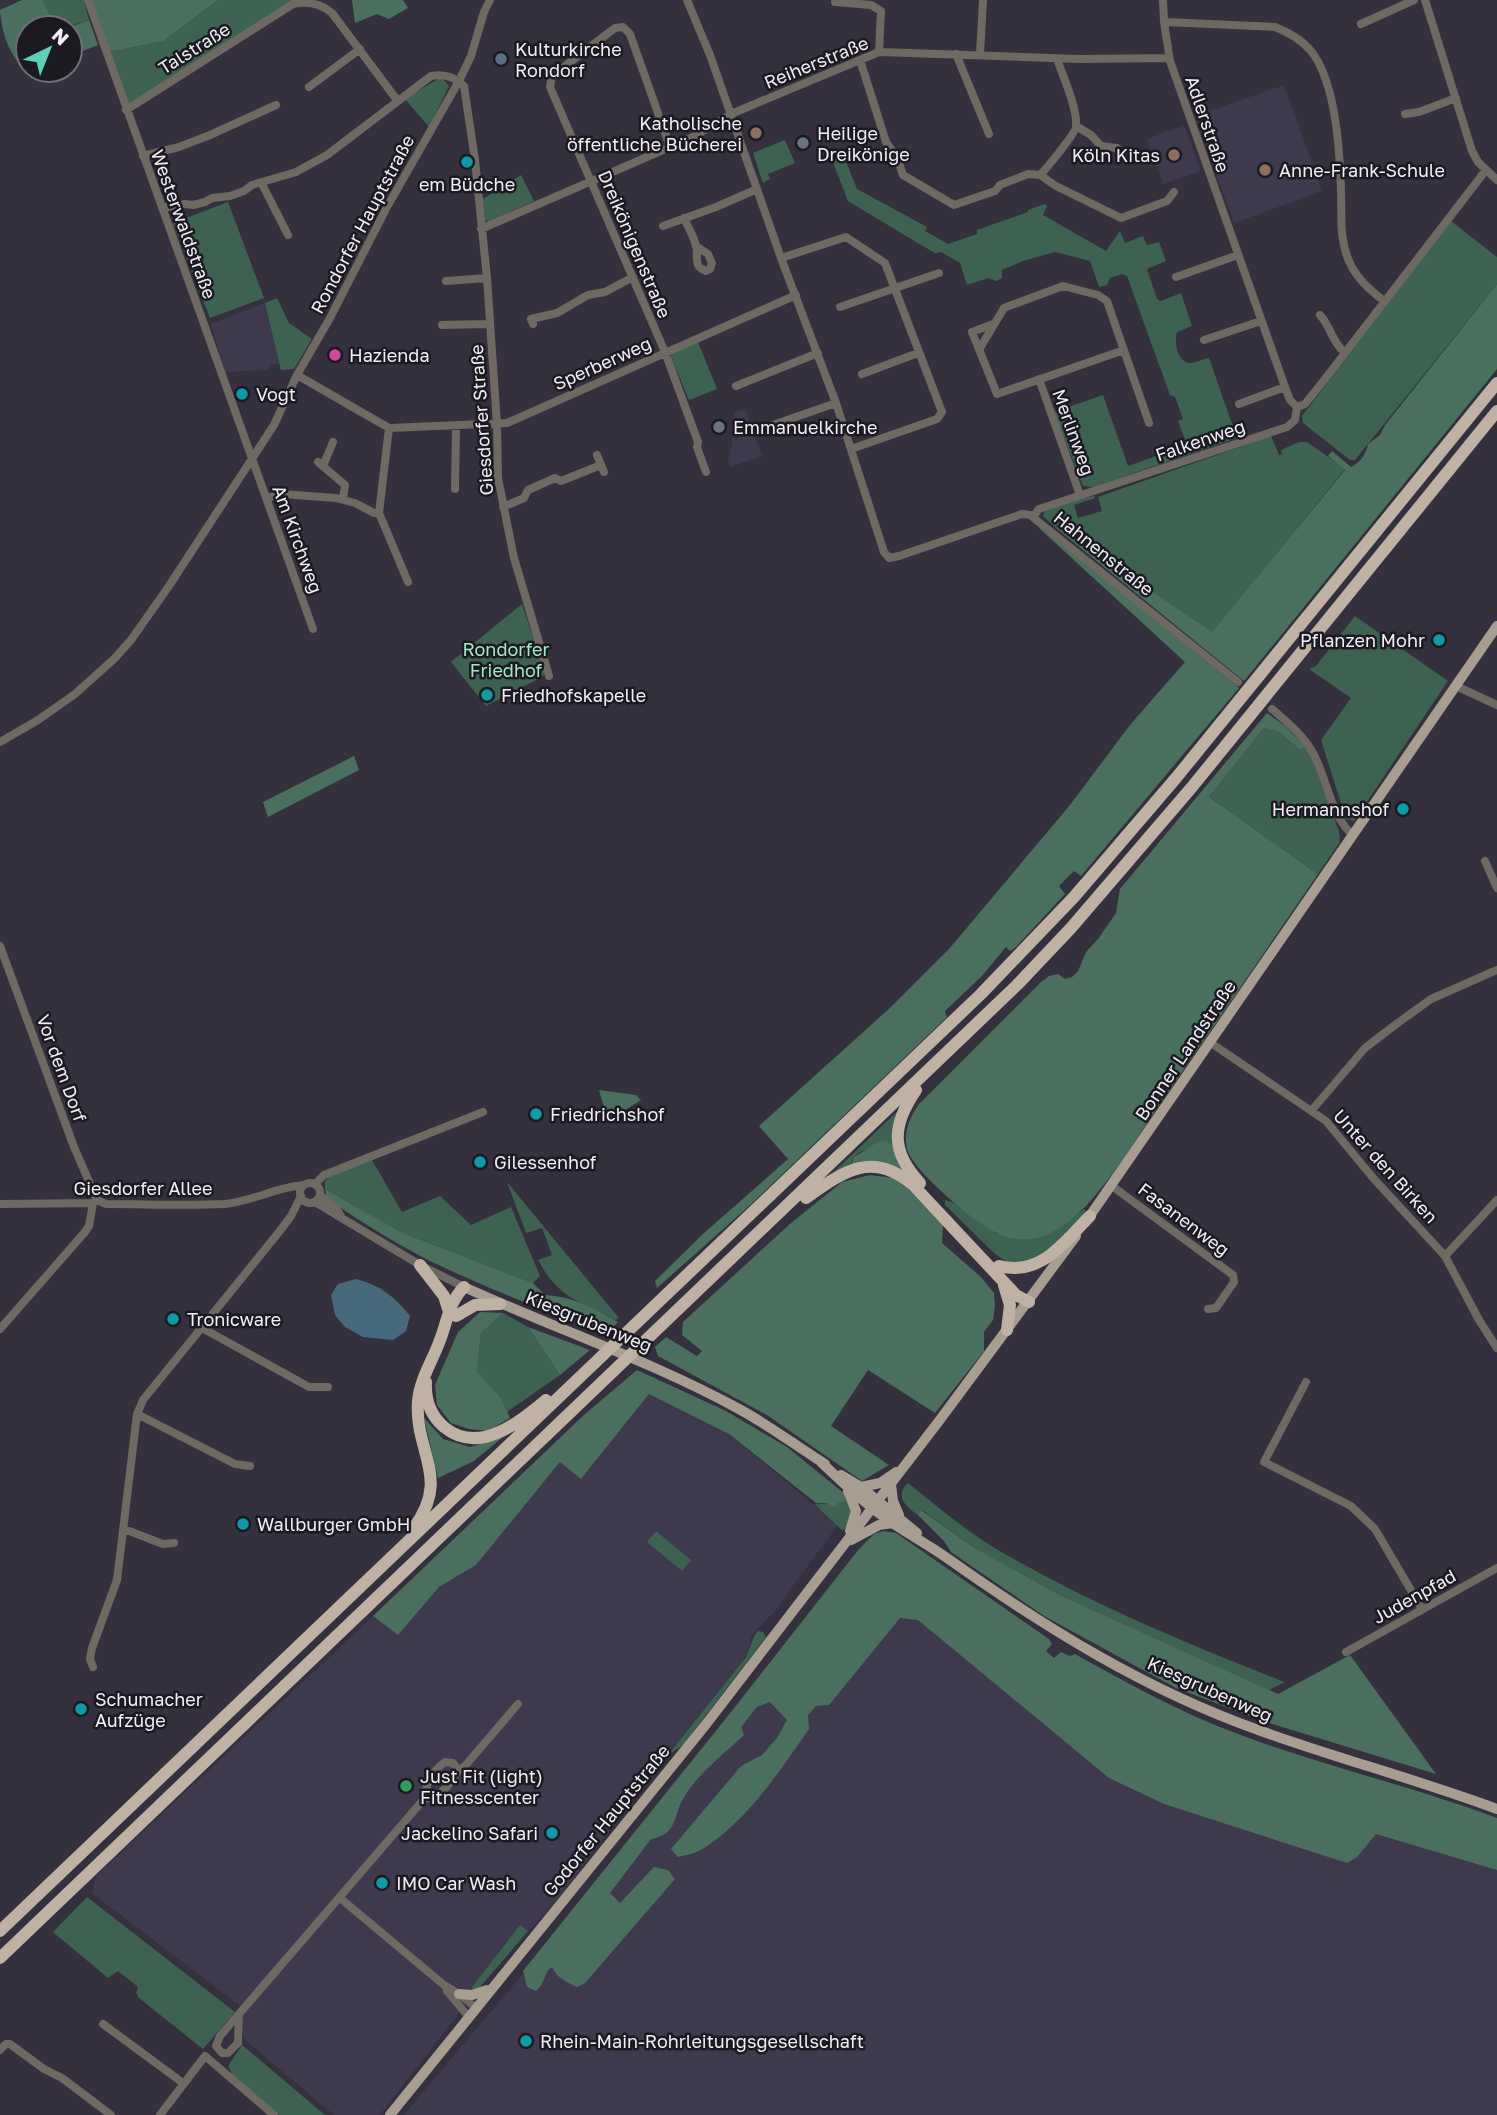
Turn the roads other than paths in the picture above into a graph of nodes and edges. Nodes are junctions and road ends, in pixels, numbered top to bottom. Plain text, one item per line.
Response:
1 (88, 0) edge
2 (490, 0) edge
3 (687, 0) edge
4 (983, 0) edge
5 (1163, 0) edge
6 (1414, 0) edge
7 (1424, 0) edge
8 (835, 2) dead end
9 (1164, 22) junction
10 (1361, 24) dead end
11 (360, 49) junction
12 (878, 52) junction
13 (956, 54) junction
14 (980, 54) junction
15 (1169, 58) junction
16 (1057, 59) junction
17 (860, 60) junction
18 (459, 81) junction
19 (309, 87) dead end
20 (1456, 98) junction
21 (397, 100) junction
22 (276, 105) dead end
23 (127, 110) junction
24 (732, 114) junction
25 (1405, 114) dead end
26 (1076, 126) junction
27 (989, 134) dead end
28 (670, 147) junction
29 (1117, 148) dead end
30 (143, 156) junction
31 (1486, 170) junction
32 (1040, 175) junction
33 (1497, 180) edge
34 (591, 182) junction
35 (262, 184) junction
36 (757, 189) junction
37 (1174, 192) dead end
38 (162, 208) junction
39 (684, 218) junction
40 (663, 226) dead end
41 (481, 229) junction
42 (288, 235) dead end
43 (696, 246) dead end
44 (1238, 255) junction
45 (782, 258) junction
46 (939, 273) dead end
47 (1176, 276) dead end
48 (633, 277) junction
49 (487, 278) junction
50 (446, 281) dead end
51 (895, 289) junction
52 (796, 295) junction
53 (1384, 301) junction
54 (840, 307) dead end
55 (1320, 315) dead end
56 (1261, 321) junction
57 (490, 324) junction
58 (533, 324) dead end
59 (993, 324) junction
60 (442, 325) dead end
61 (1204, 340) dead end
62 (980, 348) junction
63 (1124, 350) junction
64 (665, 352) junction
65 (918, 353) junction
66 (1345, 353) junction
67 (818, 354) junction
68 (862, 374) dead end
69 (297, 375) junction
70 (1039, 379) junction
71 (1497, 383) edge
72 (736, 386) dead end
73 (1285, 387) junction
74 (836, 403) junction
75 (1239, 404) dead end
76 (1297, 407) junction
77 (1497, 411) edge
78 (1149, 423) dead end
79 (497, 424) junction
80 (456, 426) junction
81 (769, 426) dead end
82 (389, 428) junction
83 (333, 442) dead end
84 (851, 449) junction
85 (597, 455) dead end
86 (252, 459) junction
87 (706, 472) dead end
88 (455, 489) dead end
89 (1080, 495) junction
90 (267, 498) junction
91 (343, 499) junction
92 (503, 507) junction
93 (379, 513) junction
94 (1033, 516) junction
95 (408, 582) dead end
96 (1497, 626) edge
97 (313, 629) dead end
98 (549, 676) dead end
99 (1238, 682) dead end
100 (1456, 686) junction
101 (1497, 705) edge
102 (1272, 709) dead end
103 (0, 742) edge
104 (1353, 835) junction
105 (1497, 863) edge
106 (1497, 888) edge
107 (0, 946) edge
108 (1497, 970) edge
109 (1211, 1043) junction
110 (930, 1071) junction
111 (1312, 1110) junction
112 (483, 1112) dead end
113 (315, 1184) junction
114 (304, 1185) junction
115 (1112, 1186) junction
116 (283, 1189) junction
117 (301, 1196) junction
118 (315, 1200) junction
119 (1497, 1200) edge
120 (95, 1201) junction
121 (0, 1204) edge
122 (291, 1216) junction
123 (1090, 1216) junction
124 (756, 1237) junction
125 (1445, 1256) junction
126 (420, 1265) junction
127 (1000, 1273) junction
128 (464, 1287) junction
129 (1029, 1302) junction
130 (500, 1304) junction
131 (1208, 1309) dead end
132 (452, 1314) junction
133 (4, 1319) edge
134 (202, 1328) junction
135 (0, 1329) edge
136 (1007, 1330) junction
137 (1497, 1348) edge
138 (429, 1364) junction
139 (594, 1364) junction
140 (1306, 1382) dead end
141 (328, 1387) dead end
142 (136, 1414) junction
143 (821, 1462) junction
144 (250, 1466) dead end
145 (904, 1466) junction
146 (844, 1484) junction
147 (891, 1484) junction
148 (861, 1487) junction
149 (876, 1504) junction
150 (896, 1520) junction
151 (124, 1529) junction
152 (174, 1543) dead end
153 (845, 1544) junction
154 (390, 1559) junction
155 (1497, 1568) edge
156 (1422, 1609) junction
157 (1346, 1652) dead end
158 (93, 1667) dead end
159 (516, 1706) dead end
160 (458, 1770) junction
161 (424, 1799) junction
162 (1497, 1809) edge
163 (340, 1898) junction
164 (0, 1931) edge
165 (0, 1958) edge
166 (444, 1985) junction
167 (489, 1989) junction
168 (460, 1994) junction
169 (471, 2012) junction
170 (239, 2014) dead end
171 (103, 2024) dead end
172 (0, 2050) edge
173 (183, 2083) junction
174 (111, 2115) edge
175 (160, 2115) edge
176 (273, 2115) edge
177 (390, 2115) edge

1 - 23 street, Westerwaldstraße
2 - 18 street, Rondorfer Hauptstraße
3 - 24 street, Hahnenstraße
4 - 14 street
5 - 9 street, Adlerstraße
6 - 10 street
7 - 20 street
8 - 12 street
9 - 15 street, Adlerstraße
9 - 53 street
11 - 19 street
11 - 21 street, Talstraße
11 - 23 street, Talstraße
12 - 13 street, Reiherstraße
12 - 17 street, Reiherstraße
13 - 14 street, Reiherstraße
13 - 27 street
14 - 16 street, Reiherstraße
15 - 16 street, Reiherstraße
15 - 44 street, Adlerstraße
16 - 26 street
17 - 24 street, Reiherstraße
17 - 32 street
18 - 21 street
18 - 41 street, Giesdorfer Straße
18 - 69 street, Rondorfer Hauptstraße
20 - 25 street
20 - 31 street
21 - 35 street
22 - 30 street
23 - 30 street, Westerwaldstraße
24 - 28 street, Reiherstraße
24 - 36 street, Hahnenstraße
26 - 29 street
26 - 32 street
28 - 34 street, Reiherstraße
28 - 34 street, Dreikönigenstraße
30 - 38 street, Westerwaldstraße
31 - 33 street
31 - 53 street, Falkenweg
32 - 37 street
34 - 41 street, Reiherstraße
34 - 48 street, Dreikönigenstraße
35 - 38 street
35 - 42 street
36 - 39 street
36 - 45 street, Hahnenstraße
38 - 86 street, Westerwaldstraße
39 - 40 street
39 - 43 street
41 - 49 street, Giesdorfer Straße
44 - 47 street
44 - 56 street, Adlerstraße
45 - 51 street
45 - 52 street, Hahnenstraße
46 - 51 street
48 - 58 street
48 - 64 street, Dreikönigenstraße
49 - 50 street
49 - 57 street, Giesdorfer Straße
51 - 54 street
51 - 65 street
52 - 64 street, Sperberweg
52 - 67 street, Hahnenstraße
53 - 66 street, Falkenweg
55 - 66 street
56 - 61 street
56 - 73 street, Adlerstraße
57 - 60 street, Giesdorfer Straße
57 - 79 street, Giesdorfer Straße
59 - 62 street
59 - 62 street
59 - 63 street
62 - 70 street, Merlinweg
63 - 70 street, Merlinweg
63 - 78 street
64 - 79 street, Sperberweg
64 - 87 street, Dreikönigenstraße
65 - 68 street
65 - 84 street
66 - 76 street, Falkenweg
67 - 72 street
67 - 74 street, Hahnenstraße
69 - 82 street
69 - 86 street, Rondorfer Hauptstraße
70 - 89 street, Merlinweg
71 - 139 highway
73 - 75 street
73 - 76 street, Adlerstraße
74 - 81 street
74 - 84 street, Hahnenstraße
76 - 89 street, Falkenweg
77 - 110 highway
79 - 80 street, Sperberweg
79 - 92 street, Giesdorfer Straße
80 - 82 street, Sperberweg
80 - 88 street
82 - 93 street
83 - 91 street
84 - 94 street, Hahnenstraße
85 - 92 street
86 - 90 street, Am Kirchweg
86 - 103 street, Rondorfer Hauptstraße
89 - 94 street, Falkenweg
90 - 91 street
90 - 97 street, Am Kirchweg
91 - 93 street
92 - 98 street, Giesdorfer Straße
93 - 95 street
94 - 99 street, Hahnenstraße
96 - 100 main road, Bonner Landstraße
100 - 101 street
100 - 104 main road, Bonner Landstraße
102 - 104 street
104 - 109 main road, Bonner Landstraße
105 - 106 street
107 - 120 street, Vor dem Dorf
108 - 111 street
109 - 111 street, Unter den Birken
109 - 115 main road, Bonner Landstraße
110 - 124 highway
110 - 127 highway
111 - 125 street, Unter den Birken
112 - 113 street
113 - 114 street
113 - 118 street
114 - 116 street, Giesdorfer Allee
114 - 117 street
115 - 123 main road, Bonner Landstraße
115 - 131 street, Fasanenweg
116 - 117 street
116 - 120 street, Giesdorfer Allee
117 - 118 street
117 - 122 street
118 - 122 street
118 - 126 street, Kiesgrubenweg
119 - 125 street
120 - 121 street, Giesdorfer Allee
120 - 133 street
122 - 134 street
123 - 127 highway
123 - 129 main road, Bonner Landstraße
124 - 127 highway
124 - 165 highway
125 - 137 street, Unter den Birken
126 - 128 street, Kiesgrubenweg
126 - 132 highway
127 - 129 highway
127 - 136 highway
128 - 130 main road, Kiesgrubenweg
128 - 132 highway
129 - 136 main road, Bonner Landstraße
130 - 132 highway
130 - 143 main road, Kiesgrubenweg
132 - 138 highway
133 - 135 street
134 - 141 street
134 - 142 street
136 - 145 main road, Bonner Landstraße
138 - 139 highway
138 - 154 highway
139 - 154 highway
140 - 156 street
142 - 144 street
142 - 151 street
143 - 146 main road, Kiesgrubenweg
143 - 148 main road, Kiesgrubenweg
145 - 147 main road, Bonner Landstraße
145 - 148 main road
146 - 149 main road, Kiesgrubenweg
146 - 153 main road, Godorfer Hauptstraße
147 - 149 main road, Bonner Landstraße
147 - 150 main road
148 - 149 main road, Kiesgrubenweg
149 - 150 main road, Kiesgrubenweg
149 - 153 main road, Godorfer Hauptstraße
150 - 153 main road
150 - 162 main road, Kiesgrubenweg
151 - 152 street
151 - 158 street
153 - 167 main road, Godorfer Hauptstraße
154 - 164 highway
155 - 156 street, Judenpfad
156 - 157 street, Judenpfad
159 - 160 street
160 - 161 street
160 - 161 street
161 - 163 street
163 - 166 street
163 - 170 street
166 - 168 street
166 - 169 street
167 - 168 main road
167 - 169 main road, Godorfer Hauptstraße
168 - 169 street
169 - 177 main road, Godorfer Hauptstraße
171 - 173 street
172 - 174 street
173 - 175 street
173 - 176 street

